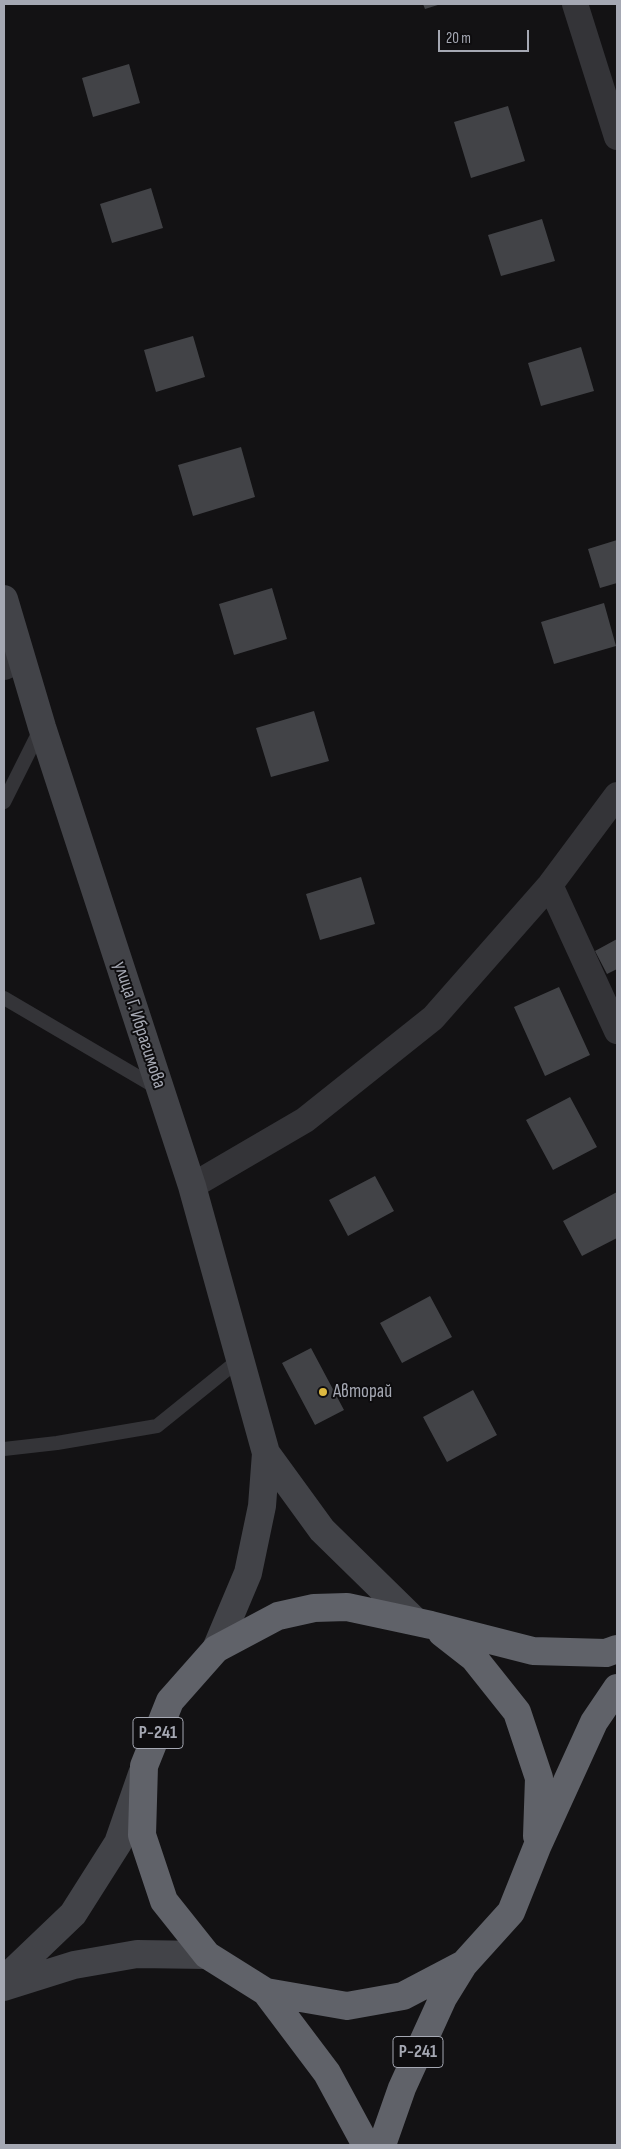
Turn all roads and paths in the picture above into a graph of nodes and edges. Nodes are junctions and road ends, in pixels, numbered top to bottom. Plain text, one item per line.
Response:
1 (575, 4) edge
2 (617, 137) edge
3 (4, 599) edge
4 (13, 663) edge
5 (42, 727) junction
6 (617, 795) edge
7 (4, 802) edge
8 (550, 885) junction
9 (4, 998) edge
10 (617, 1031) edge
11 (161, 1090) junction
12 (192, 1186) junction
13 (240, 1359) junction
14 (4, 1449) edge
15 (266, 1453) junction
16 (423, 1623) junction
17 (617, 1649) edge
18 (216, 1650) junction
19 (617, 1688) edge
20 (144, 1766) junction
21 (537, 1847) junction
22 (207, 1955) junction
23 (464, 1964) junction
24 (4, 1980) edge
25 (4, 1987) edge
26 (266, 1992) junction
27 (366, 2145) edge
28 (382, 2145) edge

1 - 2 street
3 - 4 street, улица Г. Ибрагимова
4 - 5 street, улица Г. Ибрагимова
5 - 7 lane
5 - 11 street, улица Г. Ибрагимова
6 - 8 street
8 - 10 street
8 - 12 street
9 - 11 lane
11 - 12 street, улица Г. Ибрагимова
12 - 13 street, улица Г. Ибрагимова
13 - 14 lane
13 - 15 street, улица Г. Ибрагимова
15 - 16 street
15 - 18 street
16 - 17 highway
16 - 18 highway, Р-241
16 - 21 highway, Р-241
18 - 20 highway, Р-241
19 - 21 highway, Р-241
20 - 22 highway, Р-241
20 - 24 street
21 - 23 highway, Р-241
22 - 25 street
22 - 26 highway, Р-241
23 - 26 highway, Р-241
23 - 28 highway, Р-241
26 - 27 highway

